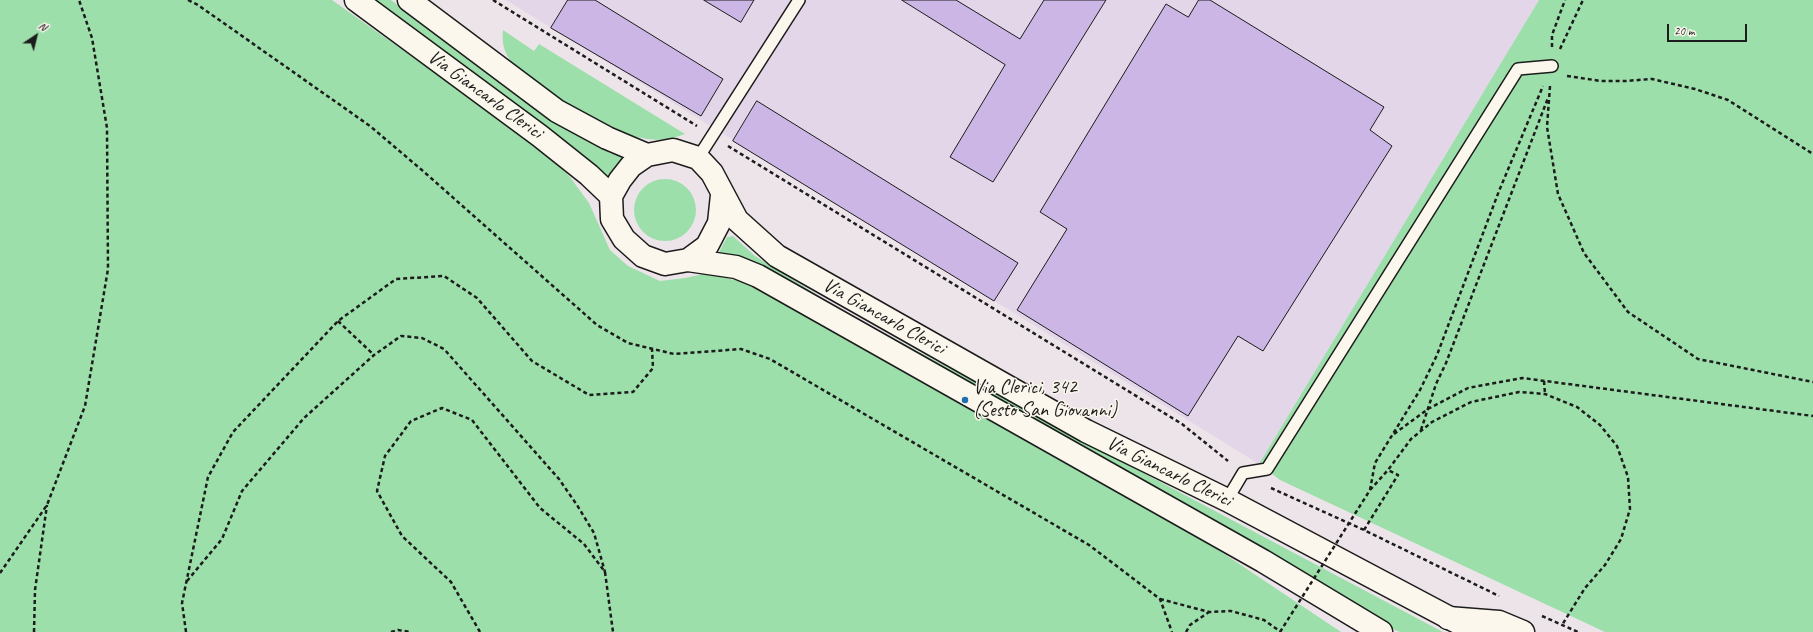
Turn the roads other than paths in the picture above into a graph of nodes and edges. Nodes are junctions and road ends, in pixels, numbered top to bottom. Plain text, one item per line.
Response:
1 (356, 0) edge
2 (409, 0) edge
3 (799, 0) edge
4 (1552, 66) road end
5 (647, 155) junction
6 (698, 158) junction
7 (722, 195) junction
8 (611, 196) junction
9 (688, 260) junction
10 (1226, 500) junction
11 (1448, 618) junction
12 (1381, 632) edge
13 (1476, 632) edge
14 (1523, 632) edge

1 - 8 street, Via Giancarlo Clerici
2 - 5 street, Via Giancarlo Clerici
3 - 6 lane
4 - 10 lane
5 - 6 street
5 - 8 street
6 - 7 street
7 - 9 street
7 - 10 street, Via Giancarlo Clerici
8 - 9 street
9 - 12 street, Via Giancarlo Clerici
10 - 11 street, Via Giancarlo Clerici
11 - 13 street, Via Giancarlo Clerici
11 - 14 street, Via Giancarlo Clerici

